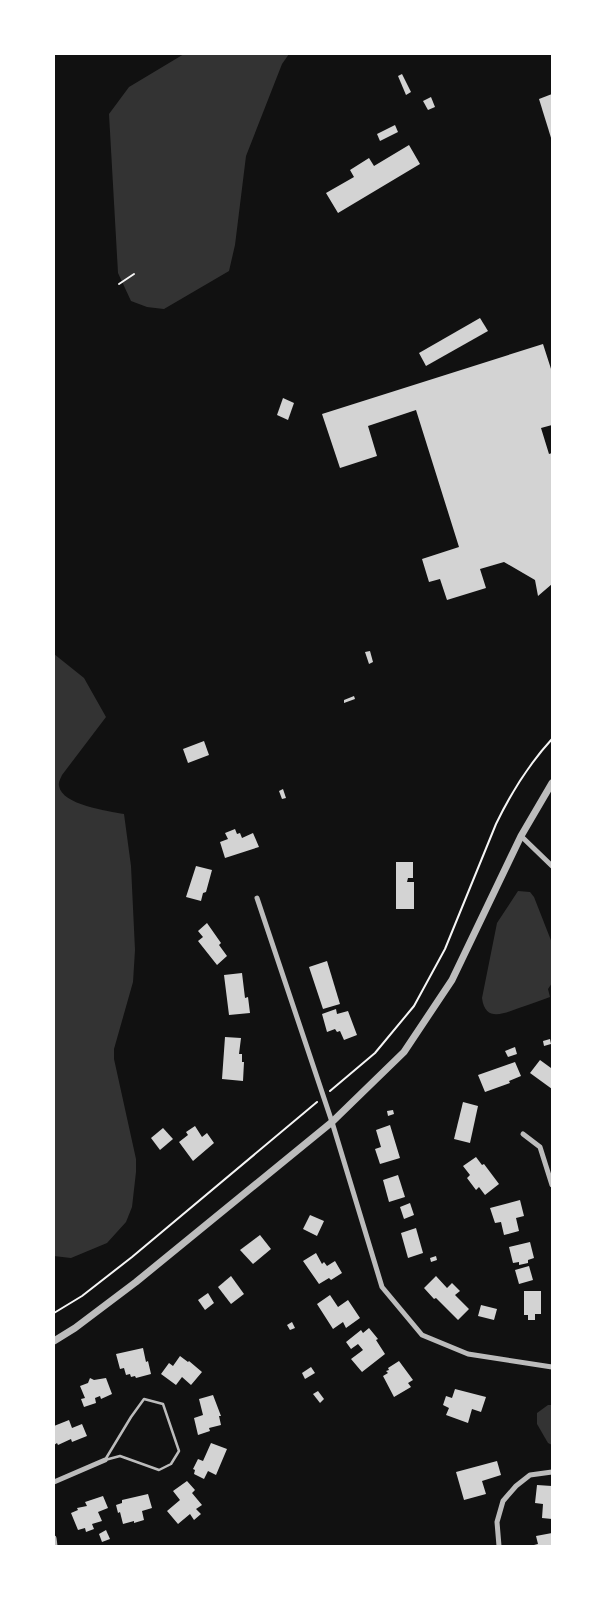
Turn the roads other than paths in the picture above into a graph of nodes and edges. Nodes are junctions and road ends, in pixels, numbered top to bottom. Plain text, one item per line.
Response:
1 (552, 783) edge
2 (521, 836) junction
3 (552, 866) edge
4 (257, 898) dead end
5 (332, 1122) junction
6 (524, 1134) dead end
7 (552, 1186) edge
8 (54, 1341) edge
9 (552, 1367) edge
10 (105, 1460) junction
11 (552, 1472) edge
12 (54, 1482) edge
13 (54, 1538) edge
14 (55, 1546) edge
15 (500, 1546) edge

1 - 2 street
2 - 3 street
2 - 5 street
4 - 5 street
5 - 8 street
5 - 9 street
6 - 7 street
10 - 10 lane
10 - 12 street
11 - 15 street
13 - 14 street

